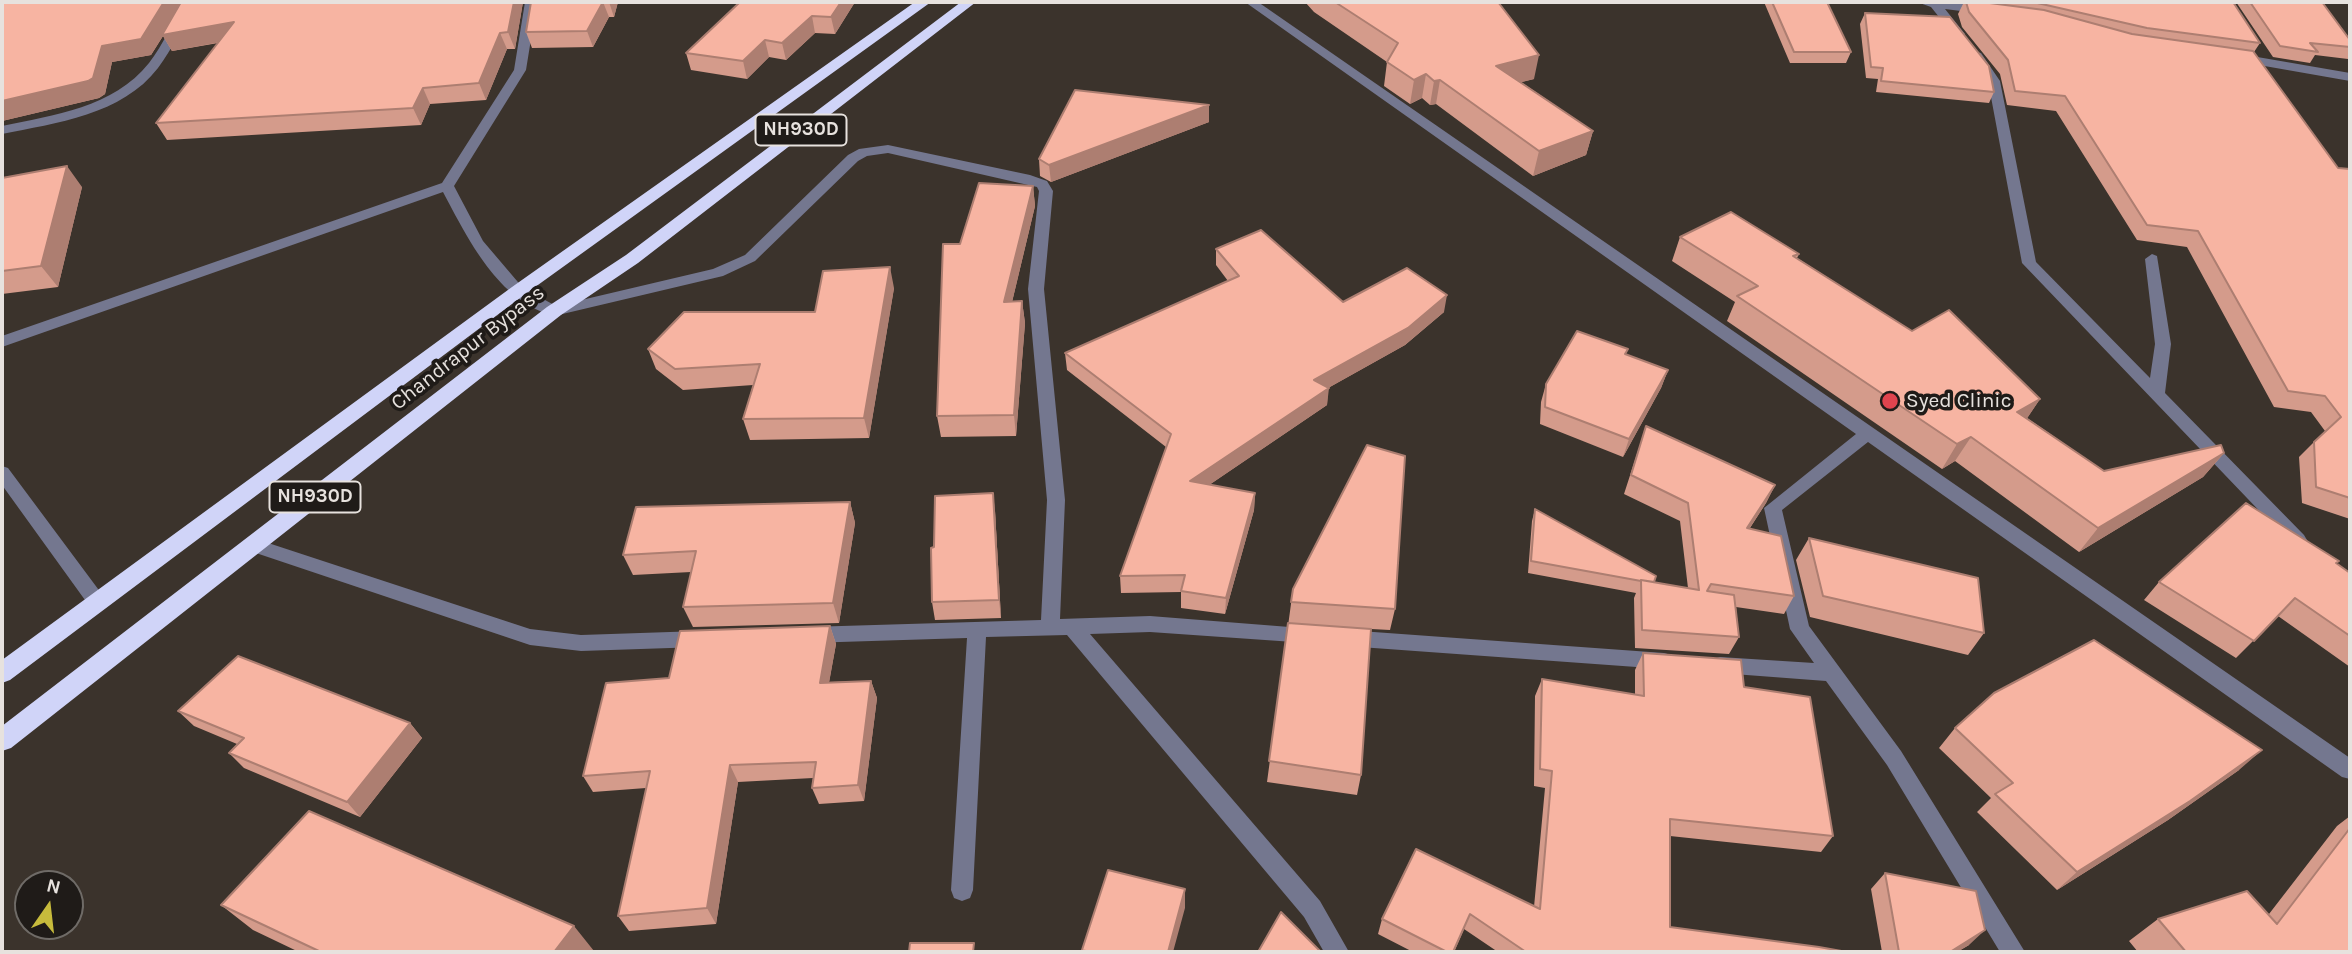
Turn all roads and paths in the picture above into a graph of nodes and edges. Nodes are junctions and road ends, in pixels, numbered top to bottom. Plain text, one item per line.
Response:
1 (190, 2) edge
2 (531, 2) edge
3 (924, 2) edge
4 (969, 2) edge
5 (1251, 2) edge
6 (1929, 3) edge
7 (2001, 14) edge
8 (2228, 57) edge
9 (2350, 77) edge
10 (2, 130) edge
11 (447, 187) junction
12 (2152, 259) dead end
13 (518, 291) junction
14 (554, 312) junction
15 (2, 342) edge
16 (2156, 396) junction
17 (1868, 433) junction
18 (2, 472) edge
19 (253, 545) junction
20 (2308, 547) edge
21 (97, 602) junction
22 (1050, 627) junction
23 (1072, 627) junction
24 (977, 630) junction
25 (786, 636) edge
26 (718, 638) edge
27 (1679, 662) edge
28 (1707, 664) edge
29 (2, 673) edge
30 (1832, 673) junction
31 (2, 740) edge
32 (2350, 770) edge
33 (962, 890) dead end
34 (1337, 952) edge
35 (2012, 952) edge

1 - 10 street
2 - 11 street
3 - 13 highway, Chandrapur Bypass / NH930D
4 - 14 highway, Chandrapur Bypass / NH930D
5 - 17 street
6 - 7 street
6 - 16 street
8 - 9 street
11 - 13 street
11 - 15 street
12 - 16 street
13 - 14 street
13 - 21 highway, Chandrapur Bypass / NH930D
14 - 19 highway, Chandrapur Bypass / NH930D
14 - 22 street
16 - 20 street
17 - 30 street
17 - 32 street
18 - 21 street
19 - 26 street
19 - 31 highway, Chandrapur Bypass / NH930D
21 - 29 highway, Chandrapur Bypass / NH930D
22 - 23 street
22 - 24 street
23 - 27 street
23 - 34 street
24 - 25 street
24 - 33 street
28 - 30 street
30 - 35 street

